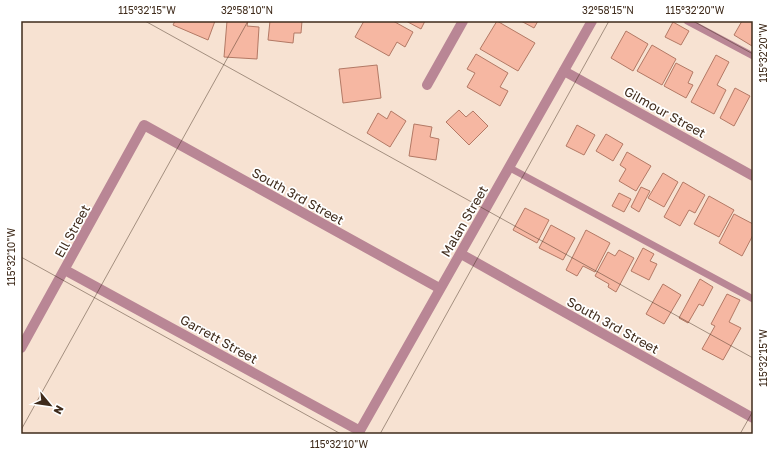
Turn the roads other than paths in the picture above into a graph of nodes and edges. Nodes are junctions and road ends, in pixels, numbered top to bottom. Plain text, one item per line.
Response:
1 (463, 21) edge
2 (592, 21) edge
3 (687, 21) edge
4 (753, 56) edge
5 (564, 71) junction
6 (427, 85) dead end
7 (144, 125) joint
8 (510, 168) junction
9 (753, 176) edge
10 (461, 254) junction
11 (65, 270) junction
12 (440, 288) junction
13 (753, 299) edge
14 (21, 348) edge
15 (753, 418) edge
16 (359, 432) edge

1 - 6 street
2 - 5 street, Malan Street
3 - 4 lane
5 - 8 street, Malan Street
5 - 9 street, Gilmour Street
7 - 11 street, Ell Street
7 - 12 street, South 3rd Street
8 - 10 street, Malan Street
8 - 13 lane
10 - 12 street, Malan Street
10 - 15 street, South 3rd Street
11 - 14 street, Ell Street
11 - 16 street, Garrett Street
12 - 16 street, Malan Street

